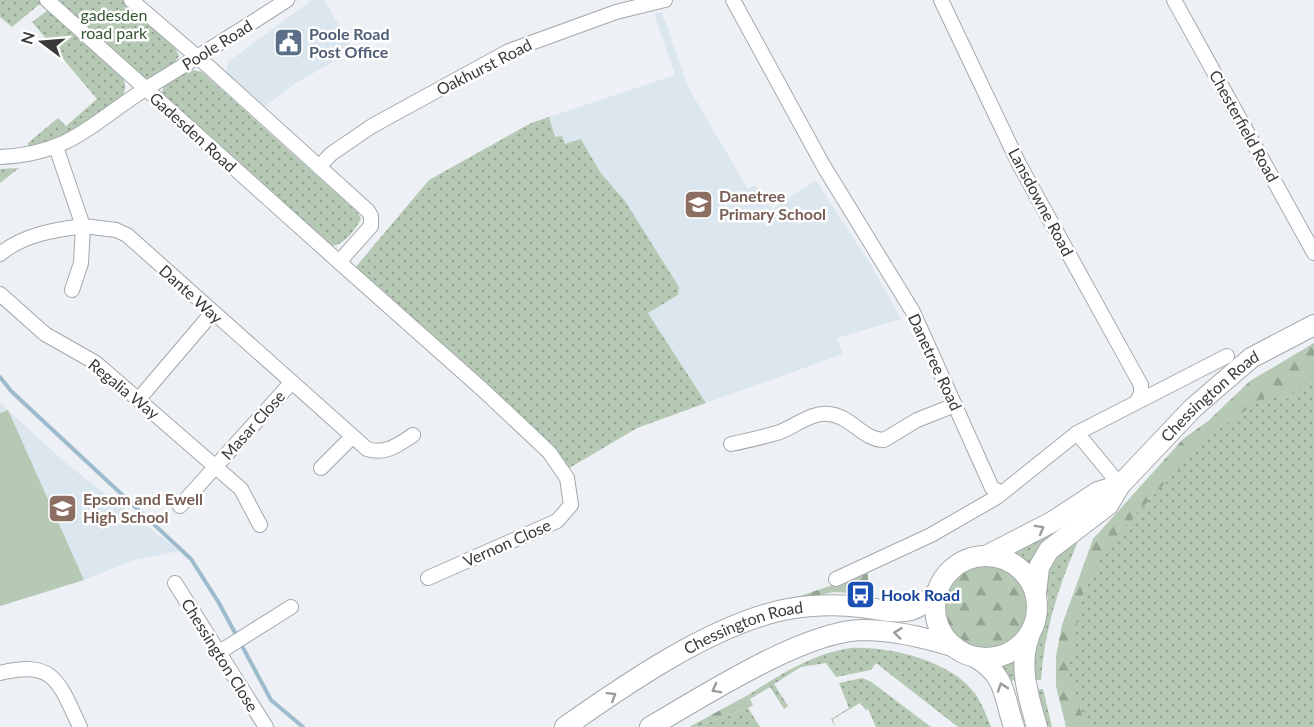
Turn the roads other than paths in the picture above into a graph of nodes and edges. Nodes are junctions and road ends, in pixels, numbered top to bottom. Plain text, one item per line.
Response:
1 (47, 0) edge
2 (131, 0) edge
3 (287, 0) edge
4 (665, 0) edge
5 (733, 0) edge
6 (941, 0) edge
7 (1174, 0) edge
8 (197, 58) junction
9 (145, 89) junction
10 (56, 147) junction
11 (0, 157) edge
12 (319, 167) junction
13 (83, 226) junction
14 (1314, 253) edge
15 (0, 254) edge
16 (339, 262) junction
17 (72, 290) dead end
18 (0, 294) edge
19 (212, 313) junction
20 (1314, 325) edge
21 (1227, 356) dead end
22 (291, 383) junction
23 (138, 399) junction
24 (1137, 401) junction
25 (955, 405) junction
26 (1077, 433) junction
27 (413, 435) dead end
28 (351, 438) junction
29 (731, 444) dead end
30 (215, 468) junction
31 (321, 468) dead end
32 (1120, 485) junction
33 (1002, 493) junction
34 (572, 496) joint
35 (180, 506) dead end
36 (260, 525) dead end
37 (988, 555) junction
38 (428, 578) dead end
39 (836, 579) dead end
40 (175, 583) dead end
41 (937, 592) junction
42 (1036, 593) junction
43 (291, 607) dead end
44 (1035, 623) junction
45 (955, 647) junction
46 (218, 653) junction
47 (975, 656) junction
48 (0, 673) edge
49 (80, 727) edge
50 (266, 727) edge
51 (565, 727) edge
52 (650, 727) edge
53 (1014, 727) edge
54 (1037, 727) edge

1 - 9 street, Gadesden Road
2 - 8 street
3 - 8 street, Poole Road
4 - 12 street, Oakhurst Road
5 - 25 street, Danetree Road
6 - 24 street, Lansdowne Road
7 - 14 street, Chesterfield Road
8 - 9 street, Poole Road
8 - 12 street
9 - 10 street, Poole Road
9 - 16 street, Gadesden Road
10 - 11 street, Poole Road
10 - 13 street
12 - 16 street
13 - 15 street, Dante Way
13 - 17 street
13 - 19 street, Dante Way
16 - 34 street, Gadesden Road
18 - 23 street, Regalia Way
19 - 22 street, Dante Way
19 - 23 street
20 - 32 main road, Chessington Road
21 - 24 street
22 - 28 street, Dante Way
22 - 30 street, Masar Close
23 - 30 street, Regalia Way
24 - 26 street
25 - 29 street
25 - 33 street, Danetree Road
26 - 32 street
26 - 33 street
27 - 28 street, Dante Way
28 - 31 street
30 - 35 street, Masar Close
30 - 36 street, Masar Close
37 -> 32 main road, Chessington Road
32 - 42 main road, Chessington Road
33 - 39 street
34 - 38 street, Vernon Close
37 - 41 main road, Chessington Road
37 - 42 main road
40 - 46 street, Chessington Close
41 - 45 main road
51 -> 41 main road, Chessington Road
42 - 44 main road, Chessington Road
43 - 46 street
44 - 47 main road, Chessington Road
44 - 54 main road
45 - 47 main road, Chessington Road
45 -> 52 main road, Chessington Road
46 - 50 street, Chessington Close
53 -> 47 main road
48 - 49 street

